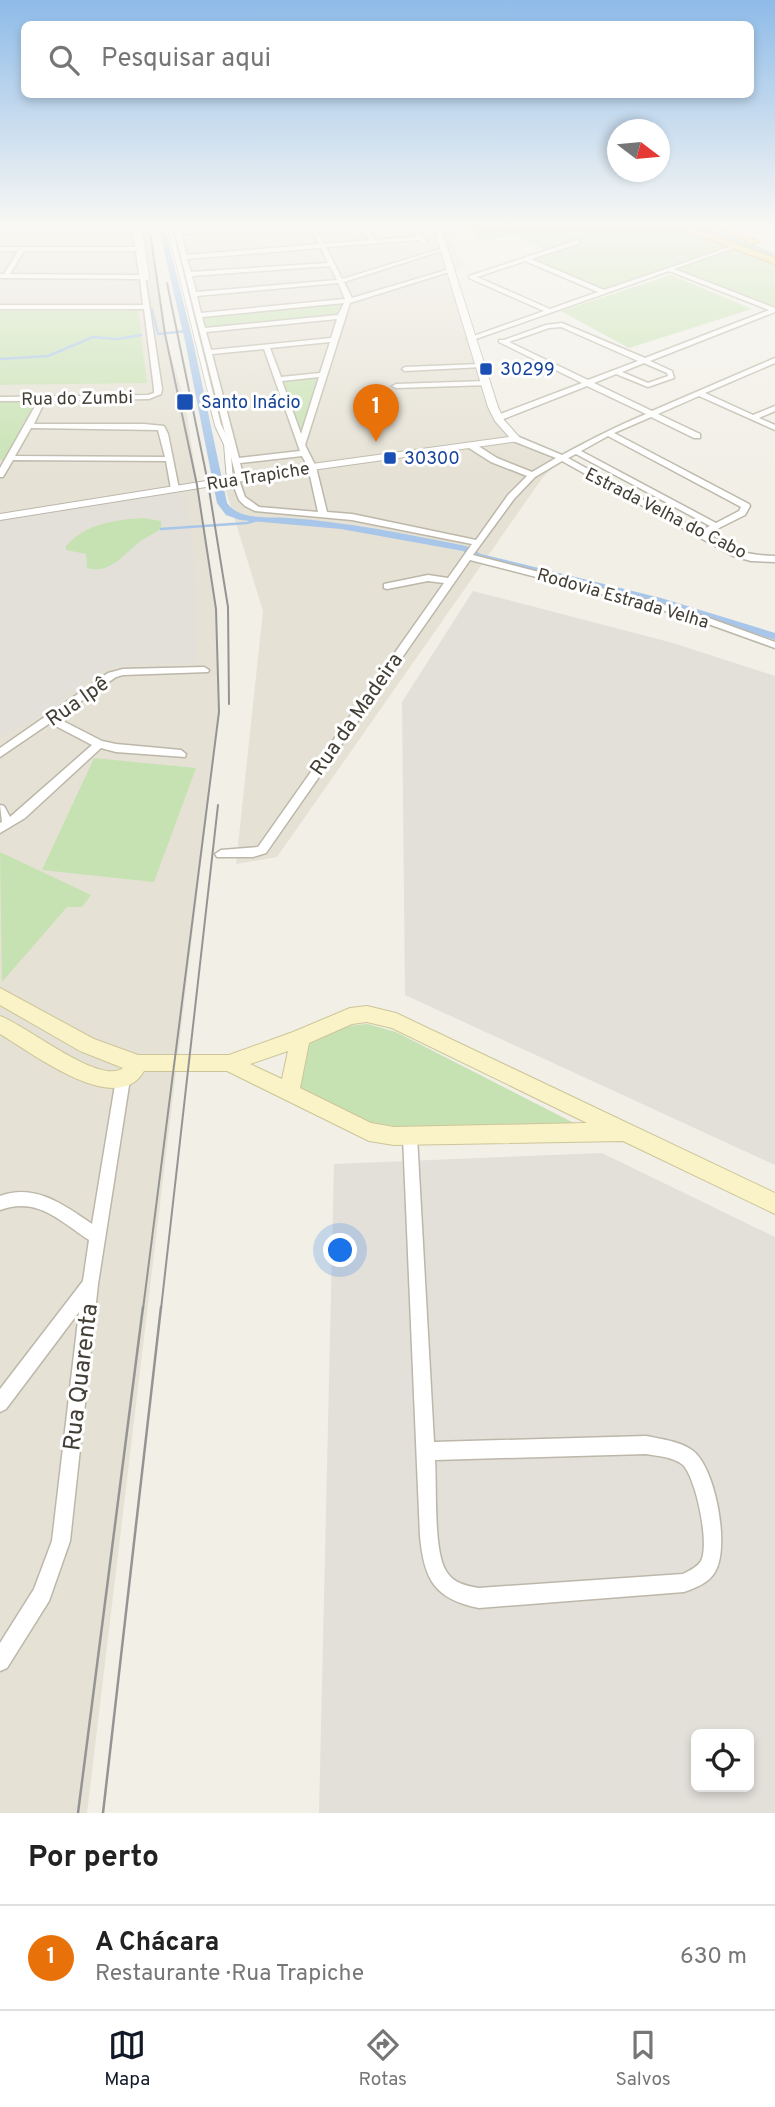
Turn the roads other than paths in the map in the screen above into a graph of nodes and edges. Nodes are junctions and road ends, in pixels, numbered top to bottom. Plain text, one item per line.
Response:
1 (145, 309) edge
2 (190, 310) edge
3 (198, 310) edge
4 (257, 310) edge
5 (345, 310) edge
6 (462, 310) edge
7 (548, 310) edge
8 (775, 310) edge
9 (199, 315) junction
10 (341, 317) junction
11 (203, 330) junction
12 (485, 334) junction
13 (470, 339) junction
14 (334, 340) junction
15 (504, 342) junction
16 (266, 345) junction
17 (208, 352) junction
18 (775, 360) edge
19 (642, 362) junction
20 (481, 366) junction
21 (405, 369) dead end
22 (616, 372) junction
23 (323, 375) junction
24 (277, 379) junction
25 (486, 383) junction
26 (589, 383) junction
27 (396, 386) dead end
28 (699, 393) junction
29 (0, 399) edge
30 (41, 399) junction
31 (775, 408) edge
32 (651, 414) junction
33 (498, 418) junction
34 (753, 418) junction
35 (29, 426) junction
36 (774, 427) edge
37 (608, 433) junction
38 (696, 436) dead end
39 (516, 439) junction
40 (472, 446) junction
41 (302, 449) junction
42 (574, 450) junction
43 (560, 457) junction
44 (12, 458) junction
45 (167, 459) junction
46 (236, 461) junction
47 (313, 467) junction
48 (1, 472) edge
49 (532, 475) junction
50 (229, 480) junction
51 (174, 489) junction
52 (323, 515) junction
53 (0, 517) edge
54 (716, 526) junction
55 (701, 534) junction
56 (477, 544) junction
57 (469, 556) junction
58 (775, 559) edge
59 (450, 581) junction
60 (387, 586) dead end
61 (775, 645) edge
62 (204, 670) dead end
63 (50, 719) junction
64 (99, 744) junction
65 (0, 753) edge
66 (181, 754) dead end
67 (0, 809) edge
68 (4, 825) edge
69 (222, 854) dead end
70 (0, 996) edge
71 (0, 1024) edge
72 (300, 1038) junction
73 (138, 1063) junction
74 (229, 1063) junction
75 (123, 1079) junction
76 (289, 1093) junction
77 (622, 1132) junction
78 (410, 1136) junction
79 (0, 1203) edge
80 (775, 1204) edge
81 (97, 1237) junction
82 (90, 1283) junction
83 (0, 1404) edge
84 (426, 1451) junction
85 (0, 1661) edge

1 - 30 street, Rua do Zumbi
2 - 50 street
3 - 9 street
4 - 9 street
5 - 10 street
6 - 13 street
7 - 12 street
8 - 19 street
9 - 11 street
10 - 11 street
10 - 14 street
11 - 17 street
12 - 13 street
12 - 15 street
13 - 20 street
14 - 16 street
14 - 23 street
15 - 19 street
15 - 26 street
16 - 17 street
16 - 24 street
17 - 46 street
18 - 28 street
19 - 22 street
19 - 22 street
20 - 21 street
20 - 25 street
22 - 26 street
23 - 24 street
23 - 41 street
24 - 41 street
25 - 27 street
25 - 33 street
26 - 32 street
26 - 33 street
28 - 32 street
28 - 34 street
29 - 30 street, Rua do Zumbi
30 - 35 street
31 - 34 street
32 - 37 street
32 - 38 street
33 - 39 street
34 - 36 street
35 - 44 street
35 - 45 street
37 - 42 street, Rua da Madeira
37 - 54 street
39 - 40 street, Rua Trapiche
39 - 43 street, Estrada Velha do Cabo
40 - 47 street, Rua Trapiche
40 - 49 street
41 - 46 street
41 - 47 street
42 - 43 street, Rua da Madeira
42 - 54 street
43 - 49 street, Rua da Madeira
43 - 55 street, Estrada Velha do Cabo
44 - 45 street
44 - 48 street
45 - 51 street
46 - 50 street
47 - 50 street, Rua Trapiche
47 - 52 street
49 - 56 street, Rua da Madeira
50 - 51 street, Rua Trapiche
50 - 52 street
51 - 53 street, Rua Trapiche
52 - 56 street
54 - 55 street
55 - 58 street, Estrada Velha do Cabo
56 - 57 street, Rua da Madeira
57 - 59 street, Rua da Madeira
57 - 61 street, Rodovia Estrada Velha
59 - 60 street
59 - 69 street, Rua da Madeira
62 - 63 street, Rua Ipê
63 - 64 street
63 - 65 street, Rua Ipê
64 - 66 street
64 - 68 street
67 - 68 street
70 - 73 main road
71 - 75 main road
72 - 74 main road
72 - 76 main road
72 - 77 main road
73 - 74 main road
73 - 75 main road
74 - 76 main road
75 - 81 street, Rua Quarenta
76 - 78 main road
77 - 78 main road
77 - 80 main road
78 - 84 street
79 - 81 street
81 - 82 street, Rua Quarenta
82 - 83 street
82 - 85 street, Rua Quarenta
84 - 84 street

